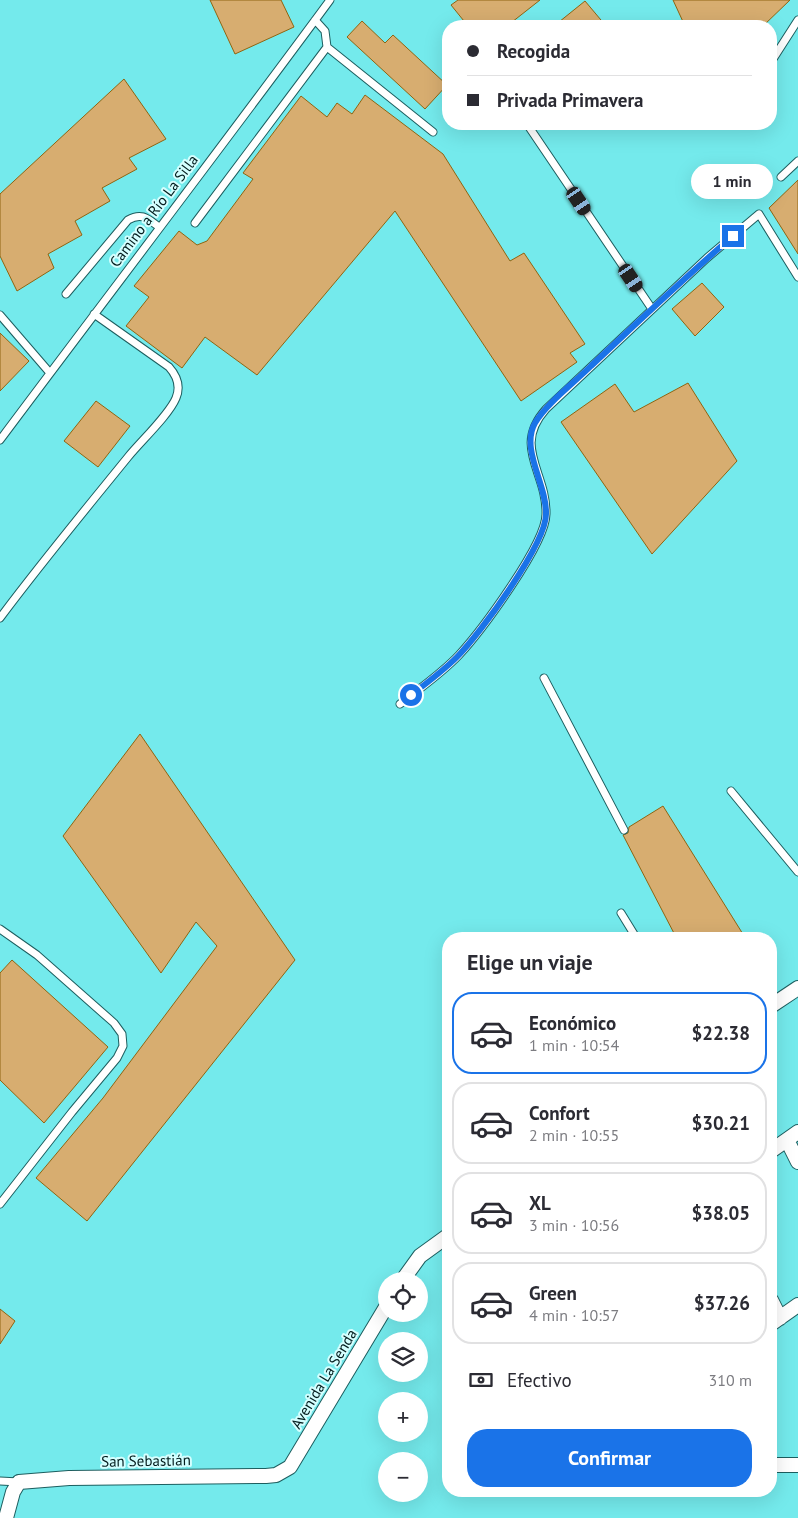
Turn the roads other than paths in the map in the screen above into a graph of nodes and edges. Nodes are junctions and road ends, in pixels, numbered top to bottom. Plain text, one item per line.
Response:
1 (330, 0) edge
2 (315, 20) junction
3 (798, 20) edge
4 (327, 47) junction
5 (777, 53) edge
6 (531, 130) edge
7 (433, 132) dead end
8 (798, 161) edge
9 (781, 177) dead end
10 (195, 223) dead end
11 (159, 227) junction
12 (798, 277) edge
13 (66, 294) dead end
14 (652, 309) junction
15 (94, 314) junction
16 (0, 315) edge
17 (50, 373) junction
18 (0, 440) edge
19 (0, 618) edge
20 (544, 678) dead end
21 (400, 704) dead end
22 (731, 792) dead end
23 (624, 830) dead end
24 (798, 872) edge
25 (621, 913) dead end
26 (0, 929) edge
27 (633, 932) edge
28 (798, 988) edge
29 (777, 1002) edge
30 (793, 1136) edge
31 (777, 1147) edge
32 (798, 1162) edge
33 (0, 1204) edge
34 (442, 1240) edge
35 (408, 1272) edge
36 (798, 1304) edge
37 (378, 1320) edge
38 (777, 1320) edge
39 (777, 1465) edge
40 (798, 1465) edge
41 (290, 1467) joint
42 (0, 1481) edge
43 (16, 1487) junction
44 (6, 1518) edge

1 - 2 lane, Camino a Río La Silla
2 - 4 lane
2 - 11 lane, Camino a Río La Silla
3 - 5 lane
4 - 7 lane
4 - 10 lane
6 - 14 lane
8 - 9 lane
11 - 13 lane
11 - 15 lane, Camino a Río La Silla
12 - 14 lane
14 - 21 lane
15 - 17 lane, Camino a Río La Silla
15 - 19 lane
16 - 17 lane
17 - 18 lane, Camino a Río La Silla
20 - 23 lane
22 - 24 lane
25 - 27 lane
26 - 33 lane
28 - 29 street
30 - 31 street
30 - 32 street
34 - 35 street
36 - 38 street
37 - 41 street, Avenida La Senda
39 - 40 street
41 - 43 street, San Sebastián
42 - 43 lane, San Sebastián
43 - 44 street

